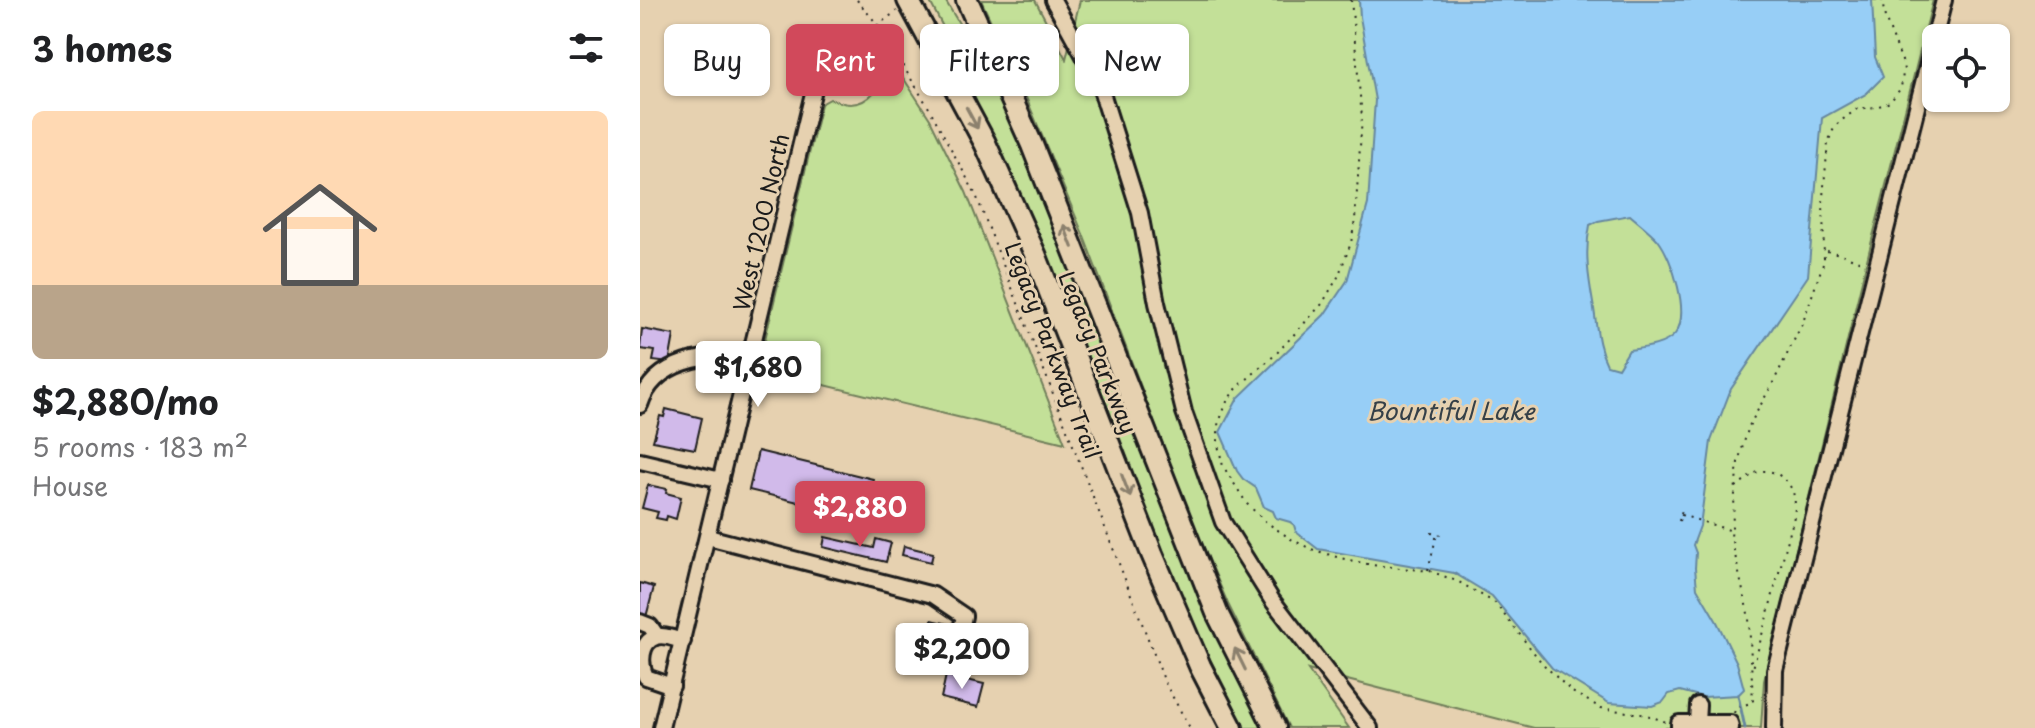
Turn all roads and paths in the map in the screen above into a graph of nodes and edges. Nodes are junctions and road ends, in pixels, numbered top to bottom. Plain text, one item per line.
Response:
1 (857, 0) edge
2 (967, 0) edge
3 (1053, 0) edge
4 (1351, 0) edge
5 (1882, 0) edge
6 (1944, 0) edge
7 (903, 5) edge
8 (877, 24) joint
9 (904, 68) edge
10 (812, 96) edge
11 (1826, 251) junction
12 (1876, 268) junction
13 (750, 361) junction
14 (640, 405) edge
15 (640, 461) edge
16 (721, 480) junction
17 (1735, 488) junction
18 (1682, 510) dead end
19 (1681, 515) junction
20 (1679, 521) dead end
21 (1731, 530) junction
22 (1431, 533) dead end
23 (1437, 534) junction
24 (1442, 535) dead end
25 (708, 537) junction
26 (1428, 571) junction
27 (640, 622) edge
28 (962, 625) dead end
29 (657, 636) junction
30 (683, 641) junction
31 (1753, 670) junction
32 (672, 686) junction
33 (1698, 705) dead end
34 (1736, 708) dead end
35 (1697, 723) junction
36 (1679, 726) edge
37 (661, 728) edge
38 (1190, 728) edge
39 (1232, 728) edge
40 (1275, 728) edge
41 (1370, 728) edge
42 (1731, 728) edge
43 (1774, 728) edge

1 - 8 path, Legacy Parkway Trail
40 -> 2 highway, Legacy Parkway
3 - 41 street
4 - 26 path
5 - 11 path
6 - 12 street
7 - 8 path
7 -> 39 highway, Legacy Parkway
9 - 38 path, Legacy Parkway Trail
10 - 13 street, West 1200 North
11 - 12 path
11 - 17 path
12 - 43 street
13 - 14 street
13 - 16 street, West 1200 North
15 - 16 street
16 - 25 street, West 1200 North
17 - 21 path
17 - 31 path
18 - 19 path
19 - 20 path
19 - 21 path
21 - 31 path
22 - 23 path
23 - 24 path
23 - 26 path
25 - 28 street
25 - 30 street, West 1200 North
26 - 36 path
27 - 29 street
29 - 30 street
29 - 32 street
30 - 32 street, West 1200 North
31 - 34 path
32 - 37 street, West 1200 North
33 - 35 street
35 - 36 street
35 - 42 street

